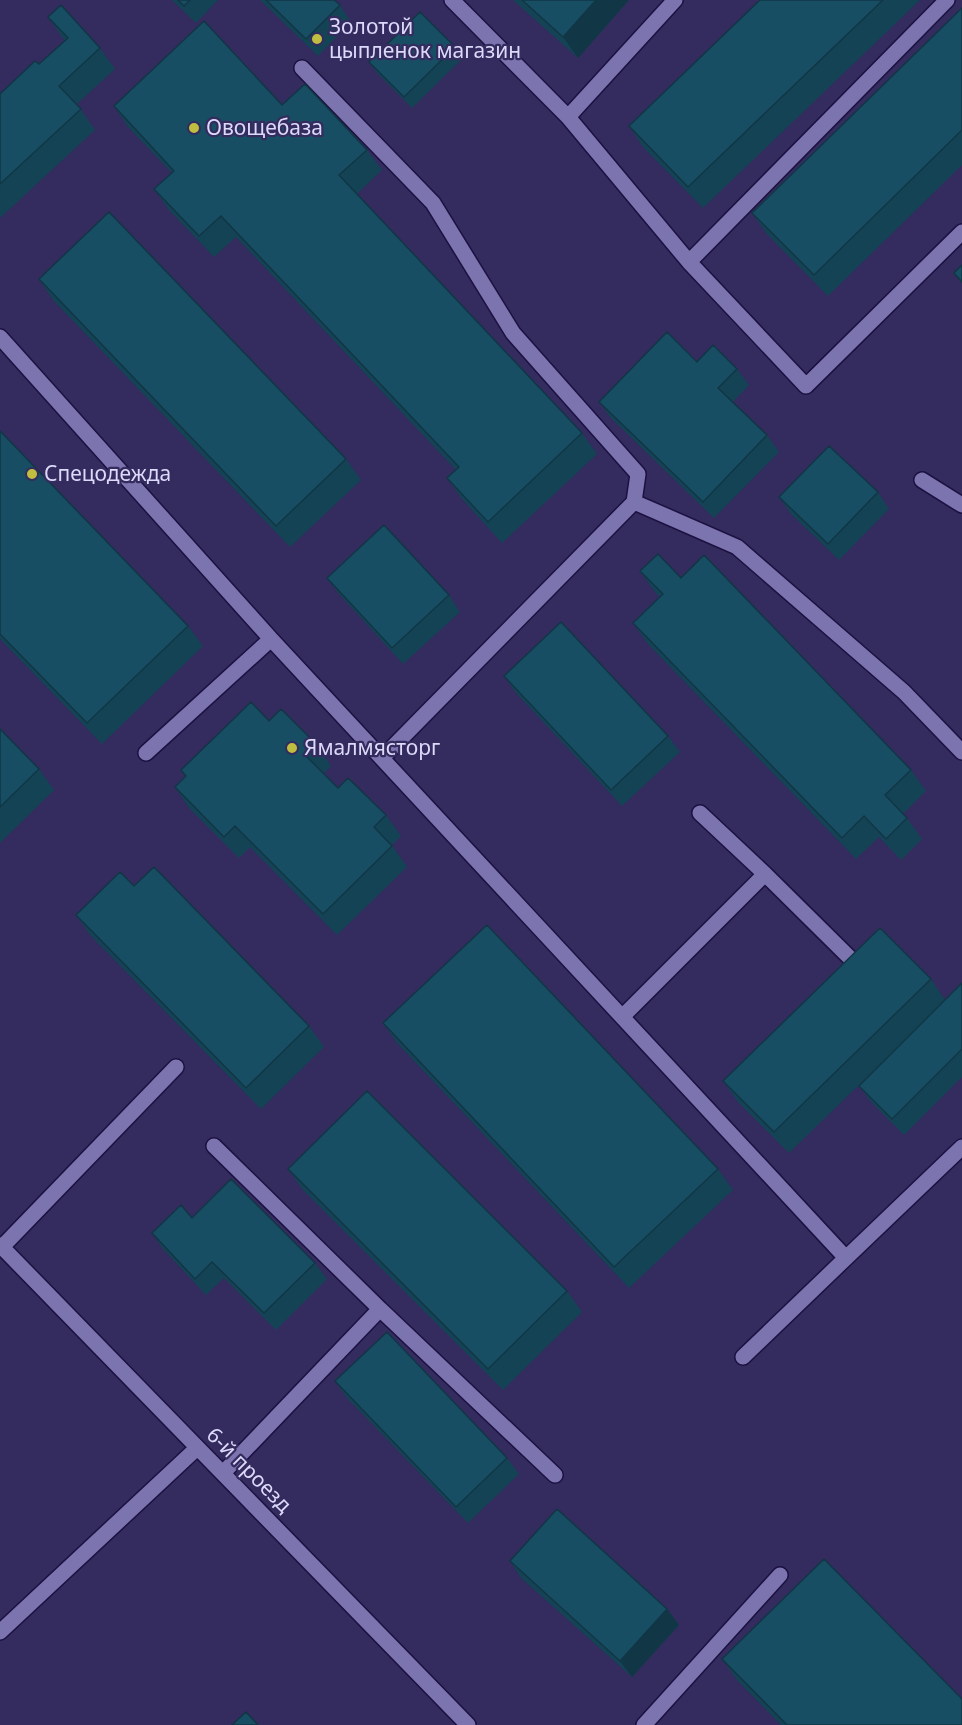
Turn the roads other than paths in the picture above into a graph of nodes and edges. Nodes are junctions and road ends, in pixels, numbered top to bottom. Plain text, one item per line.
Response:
1 (452, 0) edge
2 (675, 0) edge
3 (947, 0) edge
4 (302, 68) dead end
5 (568, 117) junction
6 (962, 232) edge
7 (689, 262) junction
8 (0, 336) edge
9 (922, 480) dead end
10 (634, 502) junction
11 (962, 505) edge
12 (272, 639) junction
13 (962, 752) edge
14 (146, 753) dead end
15 (382, 758) junction
16 (700, 813) dead end
17 (765, 874) junction
18 (852, 961) edge
19 (622, 1017) junction
20 (176, 1067) dead end
21 (214, 1146) dead end
22 (962, 1147) edge
23 (1, 1246) edge
24 (846, 1258) junction
25 (380, 1309) junction
26 (743, 1357) dead end
27 (197, 1448) junction
28 (223, 1473) junction
29 (555, 1475) dead end
30 (780, 1575) dead end
31 (0, 1632) edge
32 (468, 1725) edge
33 (644, 1725) edge

1 - 5 street
2 - 5 street
3 - 7 street
4 - 10 street
5 - 7 street
6 - 7 street
8 - 12 street
9 - 11 street
10 - 13 street
10 - 15 street
12 - 14 street
12 - 15 street
15 - 19 street
16 - 17 street
17 - 18 street
17 - 19 street
19 - 24 street
20 - 23 street
21 - 25 street
22 - 24 street
23 - 27 street, 6-й проезд
24 - 26 street
25 - 28 street
25 - 29 street
27 - 28 street, 6-й проезд
27 - 31 street
28 - 32 street, 6-й проезд
30 - 33 street

